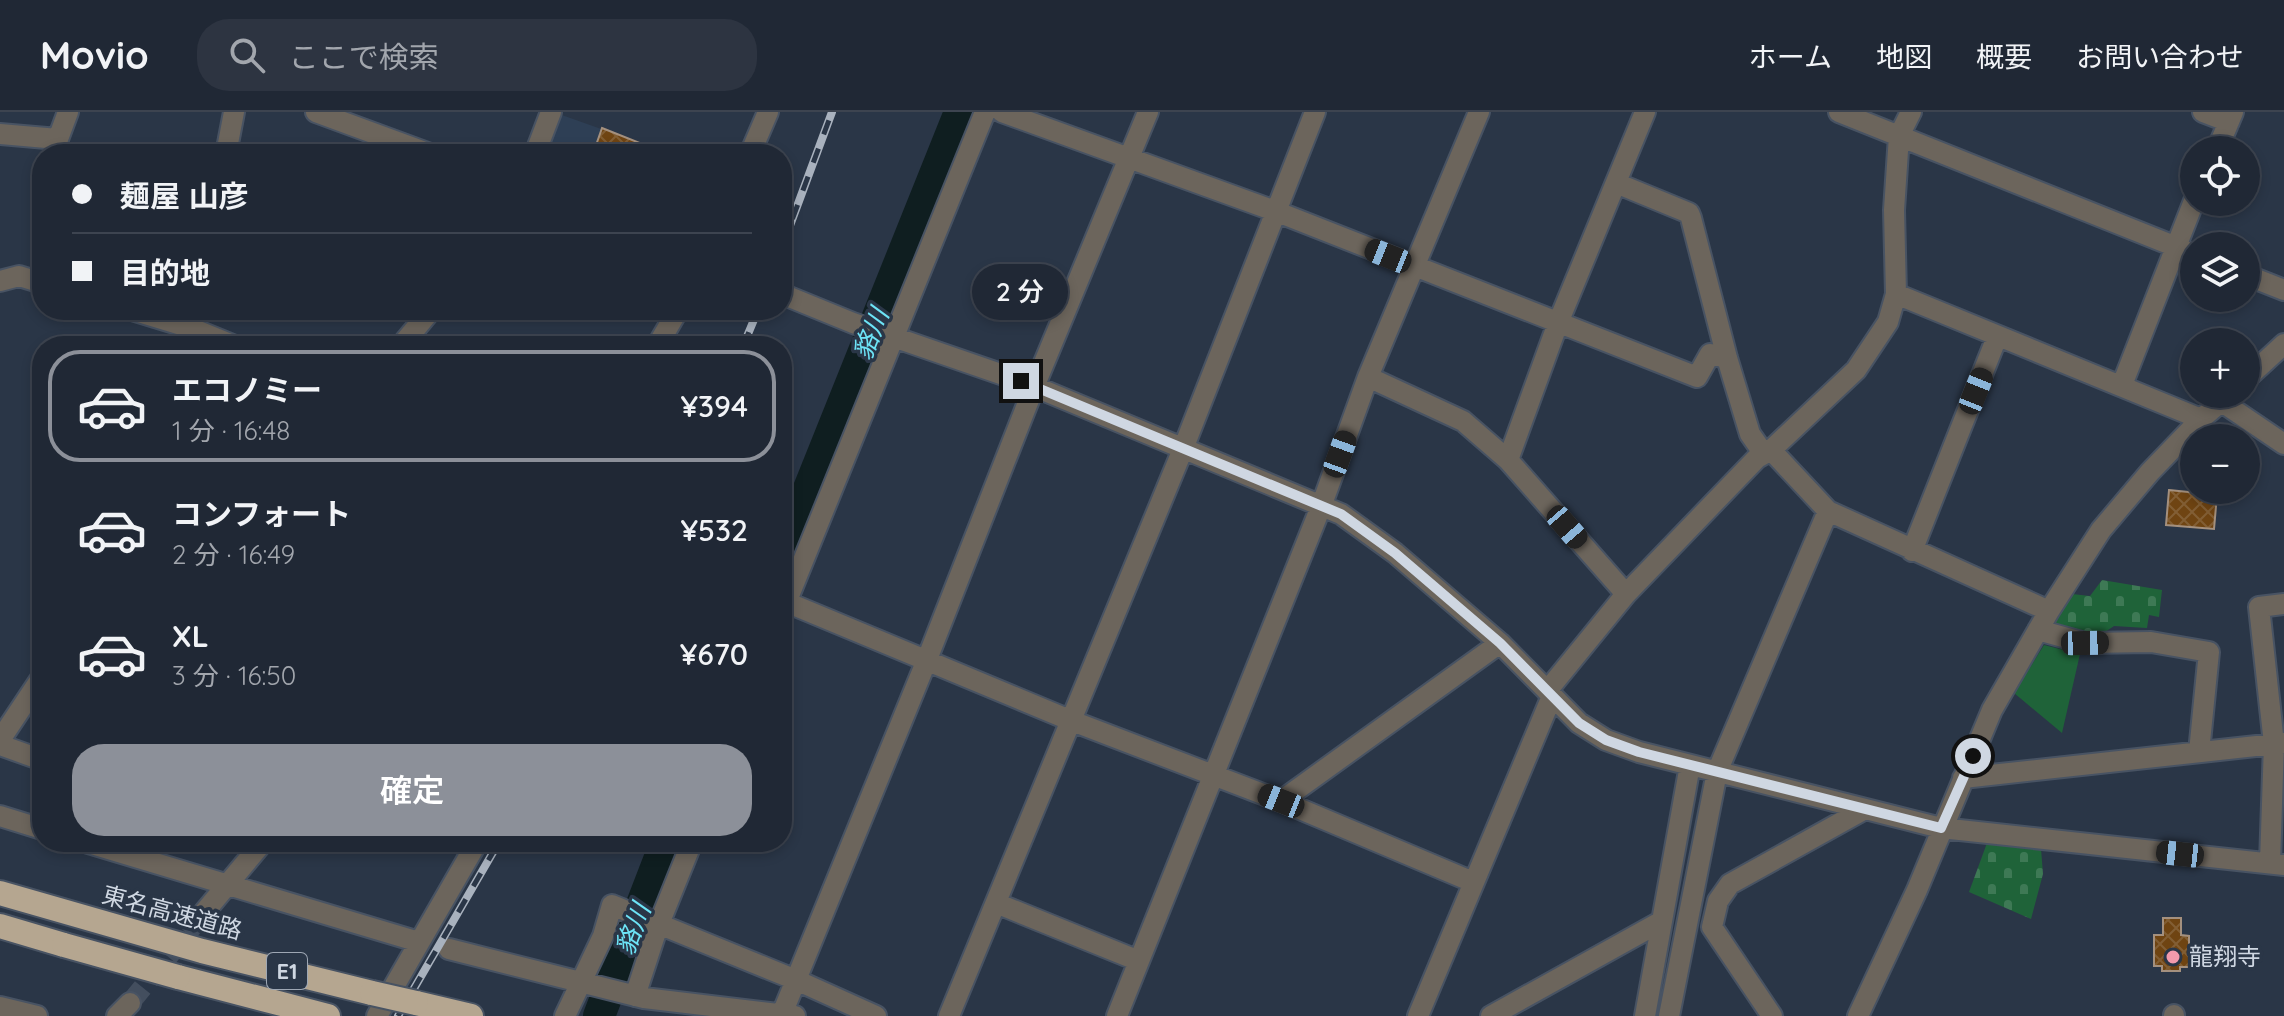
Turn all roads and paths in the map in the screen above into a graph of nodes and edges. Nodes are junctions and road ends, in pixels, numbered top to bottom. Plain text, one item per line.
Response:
1 (68, 112) edge
2 (234, 112) edge
3 (316, 112) edge
4 (551, 112) edge
5 (768, 112) edge
6 (985, 112) edge
7 (1002, 112) edge
8 (1148, 112) edge
9 (1315, 112) edge
10 (1479, 112) edge
11 (1645, 112) edge
12 (1839, 112) edge
13 (1911, 112) edge
14 (2203, 112) edge
15 (2231, 117) edge
16 (0, 134) edge
17 (1899, 136) junction
18 (2223, 136) edge
19 (228, 144) edge
20 (403, 144) edge
21 (539, 144) edge
22 (754, 144) edge
23 (1129, 160) junction
24 (1616, 183) junction
25 (1275, 211) junction
26 (2180, 248) edge
27 (2180, 259) edge
28 (0, 261) edge
29 (1416, 267) junction
30 (0, 280) edge
31 (32, 280) edge
32 (2260, 281) edge
33 (2284, 290) edge
34 (1896, 294) junction
35 (792, 298) edge
36 (195, 320) edge
37 (423, 320) edge
38 (1558, 323) junction
39 (219, 336) edge
40 (409, 336) edge
41 (893, 336) junction
42 (1997, 337) junction
43 (2284, 344) edge
44 (1727, 358) junction
45 (2260, 366) edge
46 (1368, 377) junction
47 (2122, 385) junction
48 (1034, 387) junction
49 (2214, 408) edge
50 (2239, 408) edge
51 (2201, 419) junction
52 (2284, 444) edge
53 (1183, 449) junction
54 (1768, 452) junction
55 (1508, 460) junction
56 (1322, 504) junction
57 (1828, 511) junction
58 (1912, 551) junction
59 (792, 588) edge
60 (1626, 594) junction
61 (2284, 604) edge
62 (792, 611) edge
63 (2049, 611) junction
64 (2038, 630) junction
65 (1500, 643) junction
66 (926, 662) junction
67 (32, 692) edge
68 (1549, 694) junction
69 (1072, 721) junction
70 (0, 742) edge
71 (2279, 744) edge
72 (2199, 752) junction
73 (32, 756) edge
74 (1690, 765) junction
75 (1717, 772) junction
76 (1214, 774) junction
77 (1963, 778) junction
78 (1281, 801) junction
79 (1865, 809) junction
80 (0, 816) edge
81 (32, 826) edge
82 (1941, 828) junction
83 (117, 852) edge
84 (253, 852) edge
85 (469, 852) edge
86 (688, 852) edge
87 (2277, 864) edge
88 (1473, 882) junction
89 (227, 886) junction
90 (0, 893) edge
91 (996, 903) junction
92 (202, 915) tunnel mouth
93 (1662, 921) junction
94 (659, 924) junction
95 (0, 926) edge
96 (419, 942) junction
97 (449, 949) dead end
98 (1139, 961) junction
99 (796, 980) junction
100 (582, 983) junction
101 (637, 1001) edge
102 (374, 1004) edge
103 (0, 1007) edge
104 (788, 1015) edge
105 (37, 1016) edge
106 (328, 1016) edge
107 (471, 1016) edge
108 (565, 1016) edge
109 (876, 1016) edge
110 (949, 1016) edge
111 (1117, 1016) edge
112 (1418, 1016) edge
113 (1491, 1016) edge
114 (1645, 1016) edge
115 (1669, 1016) edge
116 (1772, 1016) edge
117 (1858, 1016) edge

1 - 16 street
2 - 19 street
3 - 20 street
4 - 21 street
5 - 22 street
6 - 41 street
7 - 23 street
8 - 23 street
9 - 25 street
10 - 29 street
11 - 24 street
12 - 17 street
13 - 17 street
14 - 15 street
15 - 18 street
17 - 26 street
17 - 34 street
23 - 25 street
23 - 48 street
24 - 38 street
24 - 44 street
25 - 29 street
25 - 53 street
27 - 47 street
28 - 30 street
29 - 38 street
29 - 46 street
30 - 31 street
32 - 33 street
34 - 42 street
34 - 54 street
35 - 41 street
36 - 39 street
37 - 40 street
38 - 44 street
38 - 55 street
41 - 48 street
41 - 59 street
42 - 47 street
42 - 58 street
43 - 45 street
44 - 54 street
46 - 55 street
46 - 56 street
47 - 51 street
48 - 53 street
48 - 66 street
49 - 51 street
50 - 52 street
51 - 63 street
53 - 56 street
53 - 69 street
54 - 57 street
54 - 60 street
55 - 60 street
56 - 65 street
56 - 76 street
57 - 58 street
57 - 75 street
58 - 63 street
60 - 68 street
61 - 71 street
62 - 66 street
63 - 64 street
64 - 72 street
64 - 77 street
65 - 68 street
65 - 78 street
66 - 69 street
66 - 99 street
67 - 70 street
68 - 74 street
68 - 88 street
69 - 76 street
69 - 91 street
70 - 73 street
71 - 72 street
71 - 87 street
72 - 77 street
74 - 75 street
74 - 93 street
75 - 79 street
75 - 115 street
76 - 78 street
76 - 98 street
77 - 82 street
78 - 88 street
79 - 82 street
79 - 116 street
80 - 81 street
82 - 87 street
82 - 117 street
83 - 89 street
84 - 89 street
85 - 96 street
86 - 94 street
88 - 112 street
89 - 92 street
89 - 96 street
90 - 102 highway, 東名高速道路 / E1
91 - 98 street
91 - 110 street
93 - 113 street
93 - 114 street
94 - 99 street
94 - 100 street
94 - 101 street
95 - 106 highway, E1, bridge
96 - 102 street
97 - 100 street
98 - 111 street
99 - 104 street
99 - 109 street
100 - 101 street
100 - 108 street
101 - 104 street
102 - 107 highway, 東名高速道路 / E1, bridge
103 - 105 street

